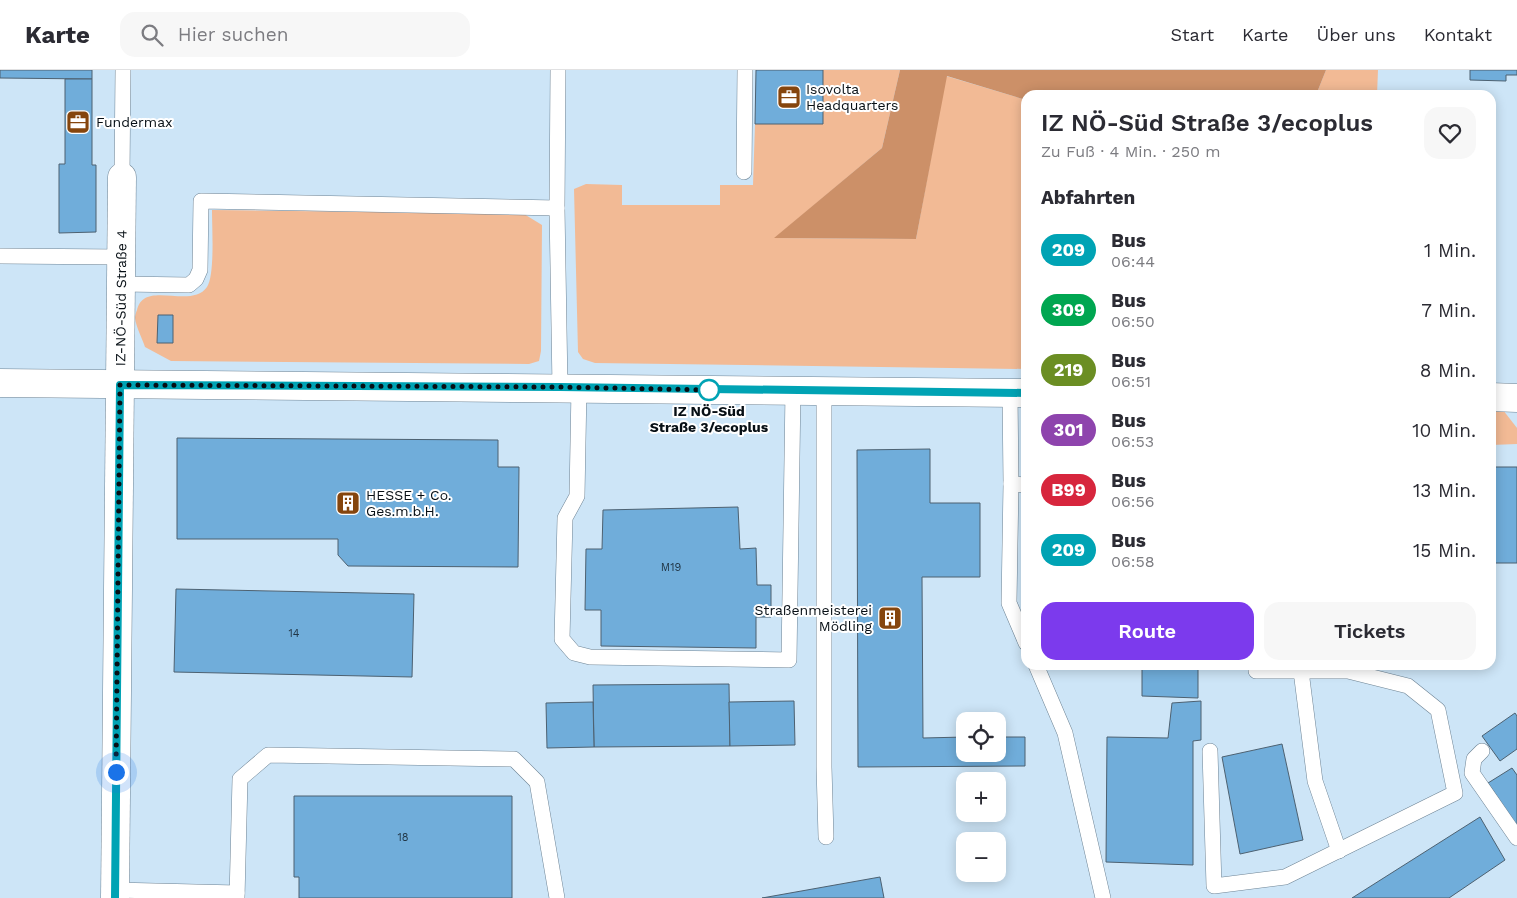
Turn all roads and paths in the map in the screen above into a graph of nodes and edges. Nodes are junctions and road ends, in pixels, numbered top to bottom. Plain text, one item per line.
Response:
1 (123, 70) edge
2 (558, 70) edge
3 (745, 70) edge
4 (744, 172) dead end
5 (122, 177) joint
6 (557, 208) junction
7 (0, 256) edge
8 (121, 257) junction
9 (121, 284) junction
10 (0, 383) edge
11 (120, 385) junction
12 (570, 388) junction
13 (793, 390) junction
14 (824, 390) junction
15 (1018, 393) edge
16 (1496, 397) edge
17 (1517, 398) edge
18 (1010, 484) junction
19 (1021, 484) edge
20 (1021, 631) edge
21 (1038, 670) edge
22 (1256, 670) edge
23 (1301, 671) junction
24 (1210, 751) dead end
25 (1482, 751) dead end
26 (826, 837) dead end
27 (1517, 838) edge
28 (1339, 850) junction
29 (115, 894) edge
30 (237, 896) edge
31 (557, 898) edge
32 (1103, 898) edge

1 - 5 lane
2 - 6 lane
3 - 4 lane
5 - 8 street, IZ-NÖ-Süd Straße 4
6 - 9 lane
6 - 12 lane
7 - 8 lane
8 - 9 street, IZ-NÖ-Süd Straße 4
9 - 11 street, IZ-NÖ-Süd Straße 4
10 - 11 street
11 - 12 street
11 - 29 street, IZ-NÖ-Süd Straße 4
12 - 13 street
12 - 13 lane
13 - 14 street
14 - 15 street
14 - 26 lane
15 - 18 lane
16 - 17 street
18 - 19 lane
18 - 20 lane
21 - 32 lane
22 - 23 lane
23 - 28 lane
23 - 28 lane
24 - 28 lane
25 - 27 lane
29 - 30 lane
30 - 31 lane

